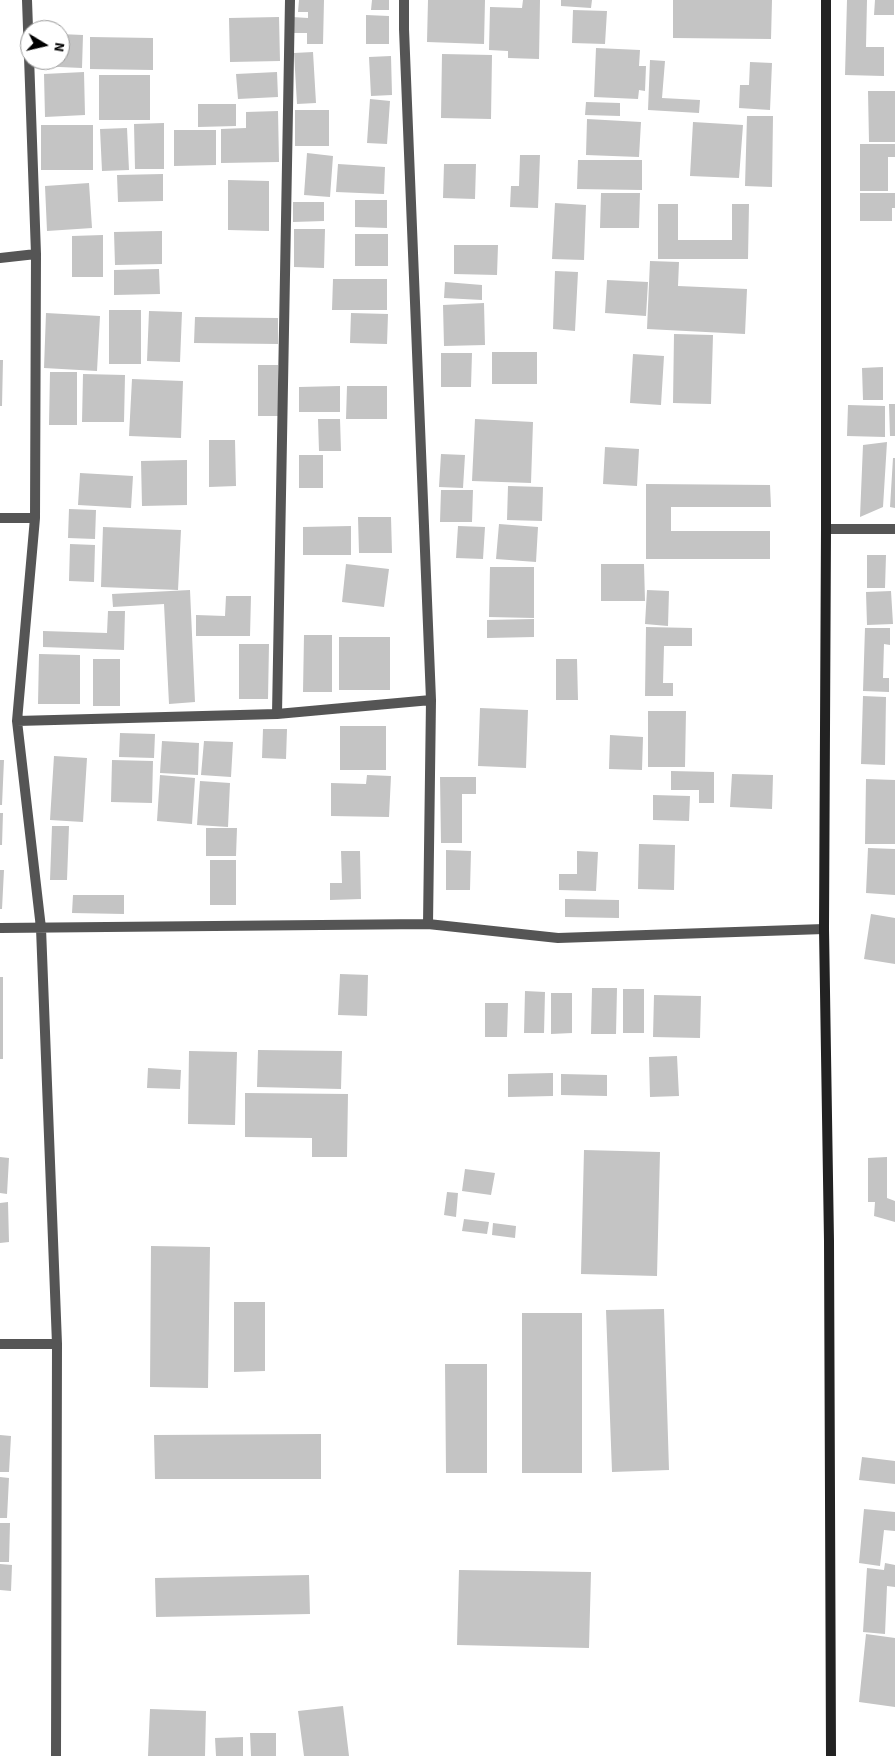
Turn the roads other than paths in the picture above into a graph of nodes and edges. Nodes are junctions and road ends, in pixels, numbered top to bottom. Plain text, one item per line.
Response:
1 (27, 0) edge
2 (290, 0) edge
3 (404, 0) edge
4 (826, 0) edge
5 (36, 254) junction
6 (0, 258) edge
7 (0, 518) edge
8 (35, 518) junction
9 (826, 529) junction
10 (895, 529) edge
11 (431, 700) junction
12 (277, 714) junction
13 (17, 721) junction
14 (428, 924) junction
15 (0, 928) edge
16 (41, 928) junction
17 (824, 929) junction
18 (0, 1344) edge
19 (57, 1344) junction
20 (56, 1756) edge
21 (830, 1756) edge

1 - 5 street
2 - 12 street
3 - 11 street
4 - 9 main road
5 - 6 street
5 - 8 street
7 - 8 street
8 - 13 street
9 - 10 street
9 - 17 main road
11 - 12 street
11 - 14 street
12 - 13 street
13 - 16 street
14 - 16 street
14 - 17 street
15 - 16 street
16 - 19 street
17 - 21 main road
18 - 19 street
19 - 20 street

